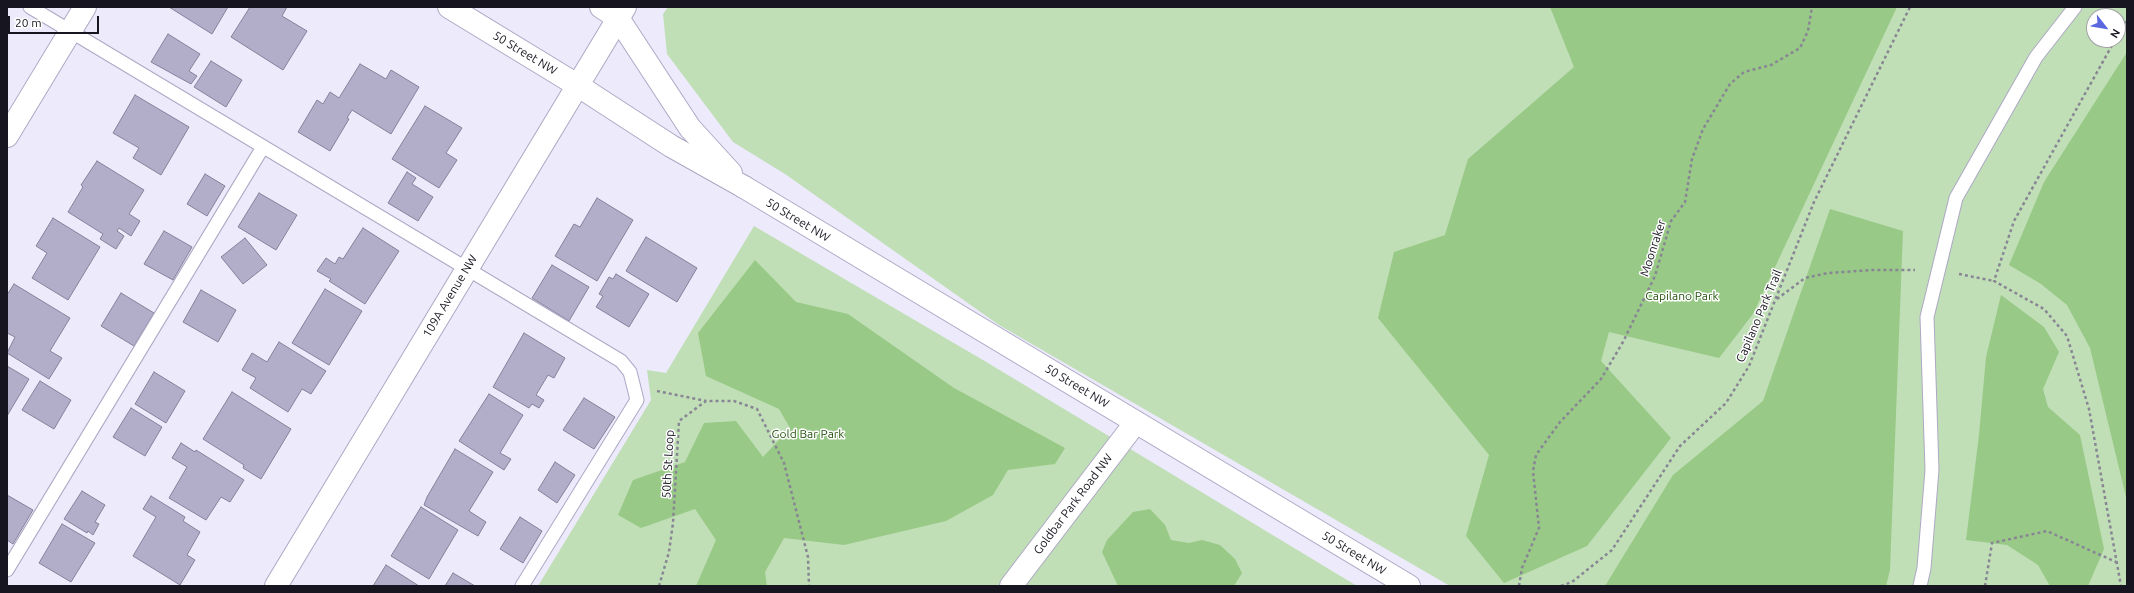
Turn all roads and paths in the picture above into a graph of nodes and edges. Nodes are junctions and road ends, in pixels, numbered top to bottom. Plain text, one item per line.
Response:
1 (30, 7) edge
2 (85, 7) edge
3 (449, 7) edge
4 (1812, 7) edge
5 (1910, 7) edge
6 (2075, 7) edge
7 (615, 11) edge
8 (70, 31) junction
9 (2110, 48) edge
10 (577, 85) junction
11 (7, 136) edge
12 (263, 147) junction
13 (744, 187) junction
14 (466, 268) junction
15 (1939, 270) junction
16 (1994, 281) junction
17 (1776, 300) junction
18 (633, 386) junction
19 (706, 401) junction
20 (1136, 422) junction
21 (2117, 562) junction
22 (7, 570) edge
23 (276, 586) edge
24 (522, 586) edge
25 (659, 586) edge
26 (809, 586) edge
27 (1010, 586) edge
28 (1409, 586) edge
29 (1519, 586) edge
30 (1561, 586) edge
31 (1920, 586) edge
32 (1985, 586) edge
33 (2121, 586) edge

1 - 8 lane
2 - 8 street
3 - 10 street, 50 Street NW
4 - 29 path, Moonraker
5 - 17 path, Capilano Park Trail
6 - 15 lane
7 - 10 street, 109A Avenue NW
7 - 13 street, 50 Street NW
8 - 11 street
8 - 12 lane
9 - 16 path
10 - 13 street, 50 Street NW
10 - 14 street, 109A Avenue NW
12 - 14 lane
12 - 22 lane
13 - 20 street, 50 Street NW
14 - 18 lane
14 - 23 street, 109A Avenue NW
15 - 16 path
15 - 17 path
15 - 31 lane
16 - 21 path
17 - 30 path, Capilano Park Trail
18 - 19 path
18 - 24 lane
19 - 25 path, 50th St Loop
19 - 26 path
20 - 27 street, Goldbar Park Road NW
20 - 28 street, 50 Street NW
21 - 32 path
21 - 33 path

